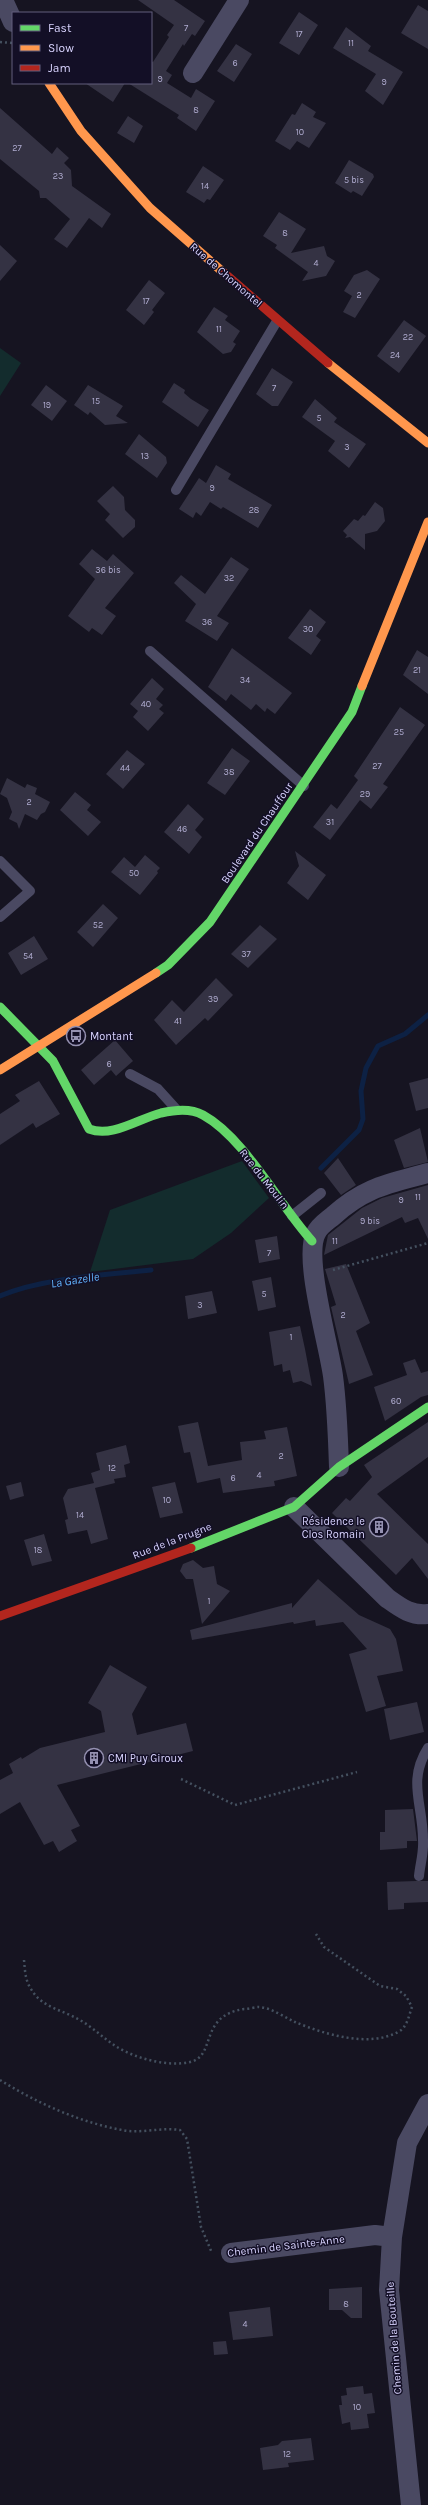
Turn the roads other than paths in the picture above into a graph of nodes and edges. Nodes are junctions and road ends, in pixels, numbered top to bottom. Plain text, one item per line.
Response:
1 (3, 0) edge
2 (239, 0) edge
3 (12, 20) edge
4 (193, 74) dead end
5 (50, 84) edge
6 (277, 320) junction
7 (428, 443) edge
8 (176, 490) dead end
9 (428, 522) edge
10 (150, 651) dead end
11 (304, 786) junction
12 (0, 861) edge
13 (0, 916) edge
14 (0, 1007) edge
15 (38, 1047) junction
16 (0, 1070) edge
17 (130, 1074) dead end
18 (177, 1110) junction
19 (428, 1173) edge
20 (321, 1193) dead end
21 (292, 1216) junction
22 (312, 1241) junction
23 (428, 1407) edge
24 (339, 1467) junction
25 (294, 1506) junction
26 (428, 1614) edge
27 (0, 1616) edge
28 (428, 1748) edge
29 (419, 1876) dead end
30 (428, 2104) edge
31 (392, 2238) junction
32 (231, 2253) road end
33 (411, 2505) edge

1 - 3 street
2 - 4 street
5 - 6 street, Rue de Chomontel
6 - 7 street, Rue de Chomontel
6 - 8 lane
9 - 11 street, Boulevard du Chauffour
10 - 11 lane
11 - 15 street, Boulevard du Chauffour
12 - 13 lane
14 - 15 street
15 - 16 street, Boulevard du Chauffour
15 - 18 street, Rue du Moulin
17 - 18 lane
18 - 21 street, Rue du Moulin
19 - 22 street
20 - 21 lane
21 - 22 street, Rue du Moulin
22 - 24 street
23 - 24 street, Rue de la Prugne
24 - 25 street, Rue de la Prugne
25 - 26 street
25 - 27 street, Rue de la Prugne
28 - 29 lane
30 - 31 street, Chemin de la Bouteille
31 - 32 street, Chemin de Sainte-Anne
31 - 33 street, Chemin de la Bouteille

